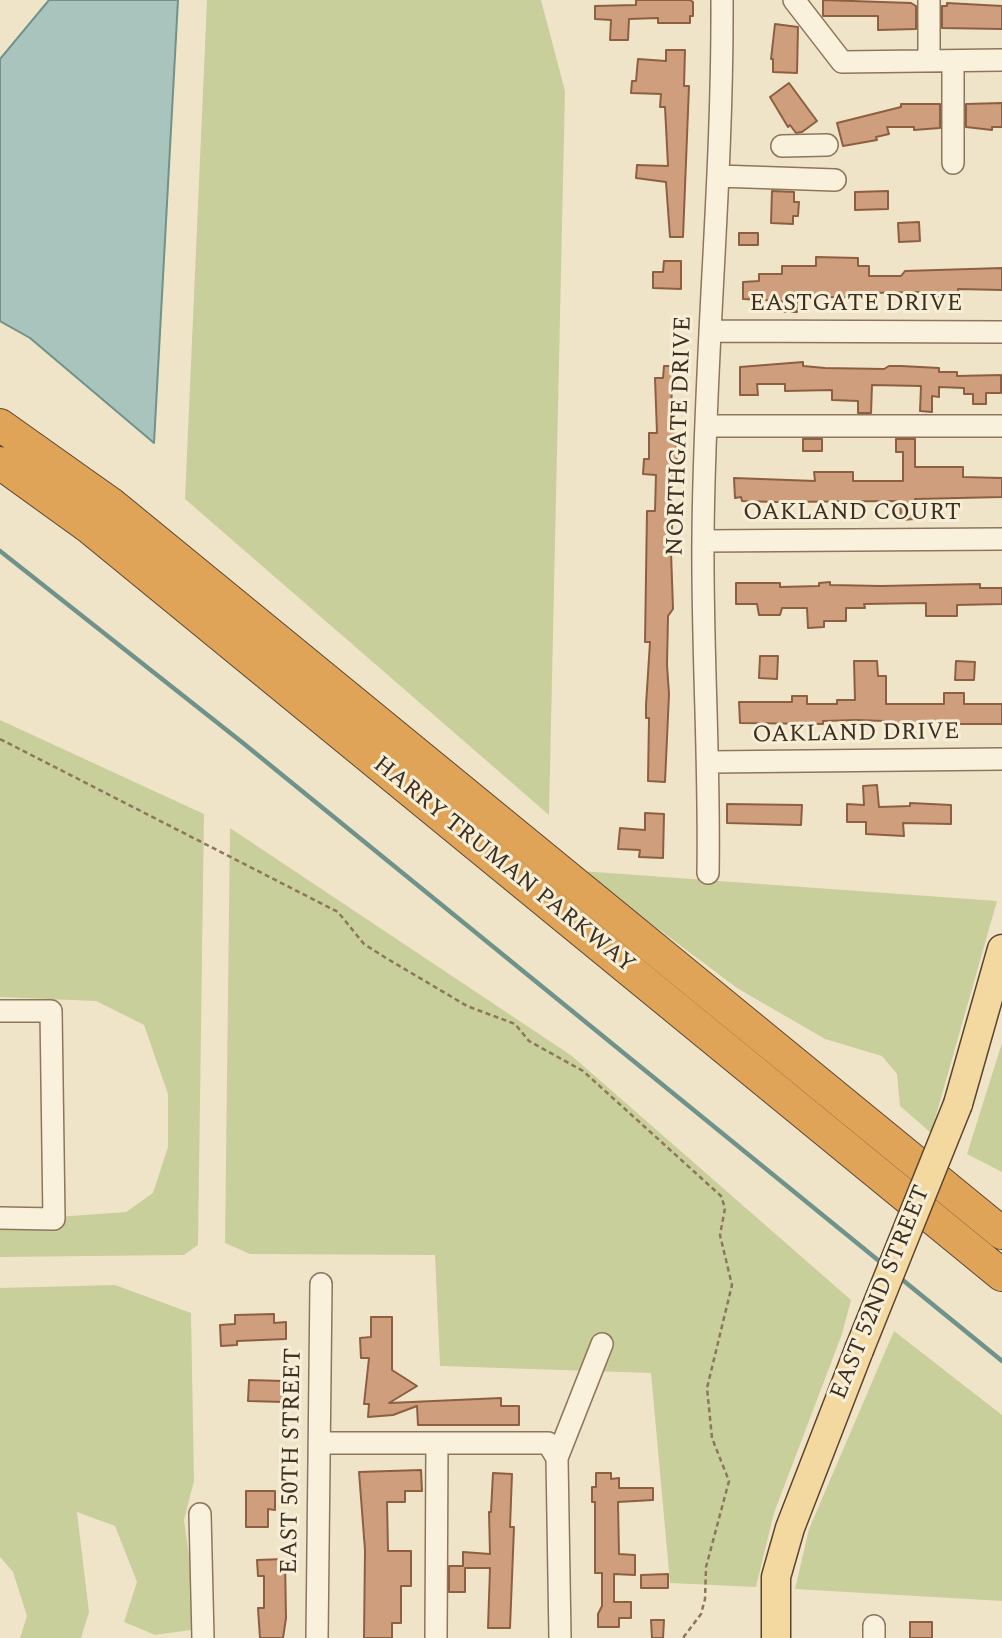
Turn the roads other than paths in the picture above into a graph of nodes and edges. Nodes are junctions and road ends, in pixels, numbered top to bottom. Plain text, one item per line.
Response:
1 (722, 0) edge
2 (794, 0) edge
3 (929, 0) edge
4 (1002, 60) edge
5 (929, 61) junction
6 (953, 61) junction
7 (827, 145) dead end
8 (782, 146) dead end
9 (953, 163) dead end
10 (719, 176) junction
11 (835, 180) dead end
12 (710, 331) junction
13 (1002, 332) edge
14 (0, 401) edge
15 (0, 425) edge
16 (707, 426) junction
17 (1002, 426) edge
18 (0, 463) edge
19 (0, 489) edge
20 (1002, 539) edge
21 (703, 541) junction
22 (201, 577) junction
23 (1002, 759) edge
24 (710, 762) junction
25 (708, 873) dead end
26 (1002, 949) edge
27 (630, 970) junction
28 (0, 1011) edge
29 (0, 1218) edge
30 (1002, 1233) edge
31 (1002, 1275) edge
32 (321, 1284) dead end
33 (602, 1344) dead end
34 (320, 1443) junction
35 (437, 1443) junction
36 (557, 1458) junction
37 (200, 1514) dead end
38 (203, 1638) edge
39 (317, 1638) edge
40 (436, 1638) edge
41 (560, 1638) edge
42 (776, 1638) edge

1 - 10 street, NORTHGATE DRIVE
2 - 5 street
3 - 5 street
4 - 6 street
5 - 6 street
6 - 9 street
7 - 8 street
10 - 11 street
10 - 12 street, NORTHGATE DRIVE
12 - 13 street, EASTGATE DRIVE
12 - 16 street, NORTHGATE DRIVE
14 - 22 highway
15 - 22 highway, HARRY TRUMAN PARKWAY
16 - 17 street
16 - 21 street, NORTHGATE DRIVE
18 - 27 highway, HARRY TRUMAN PARKWAY
19 - 27 highway
20 - 21 street, OAKLAND COURT
21 - 24 street, NORTHGATE DRIVE
22 - 30 highway, HARRY TRUMAN PARKWAY
23 - 24 street, OAKLAND DRIVE
24 - 25 street, NORTHGATE DRIVE
26 - 42 main road, EAST 52ND STREET, bridge
27 - 31 highway, HARRY TRUMAN PARKWAY
28 - 29 street
32 - 34 street, EAST 50TH STREET
33 - 36 street
34 - 35 street
34 - 39 street, EAST 50TH STREET
35 - 36 street
35 - 40 street
36 - 41 street
37 - 38 street

